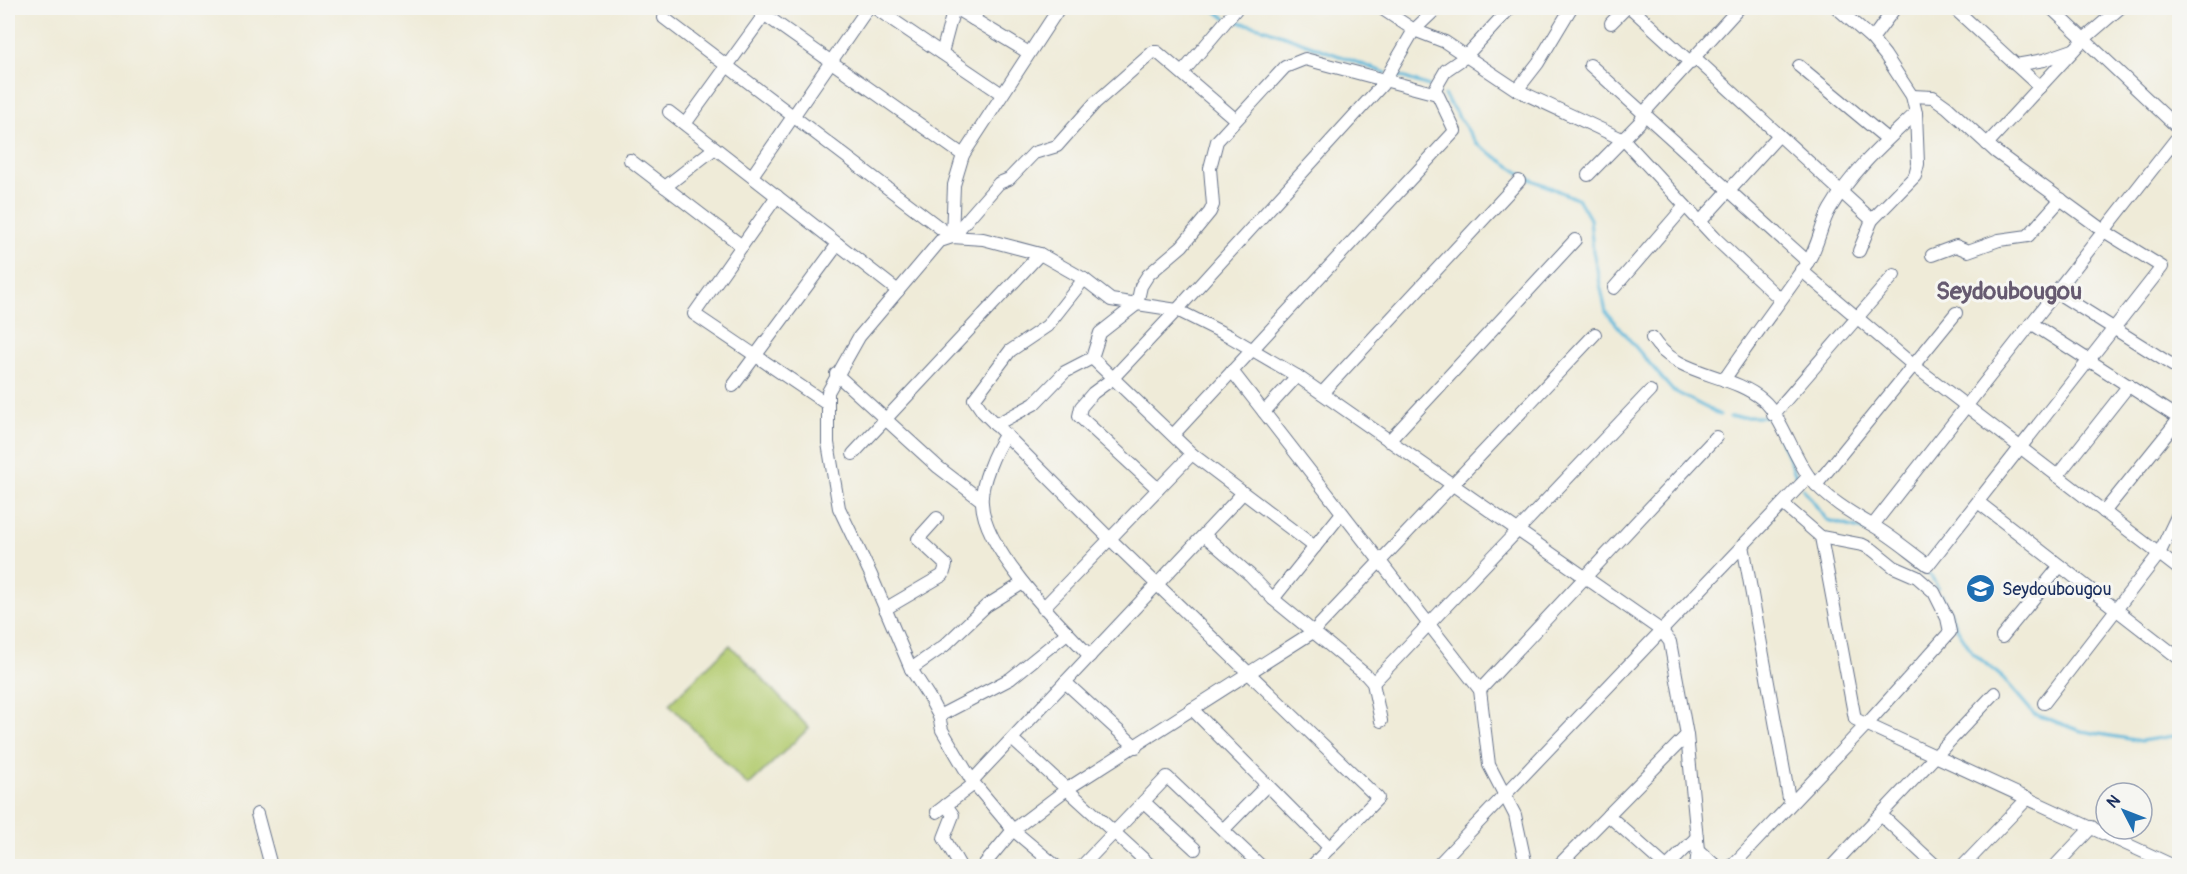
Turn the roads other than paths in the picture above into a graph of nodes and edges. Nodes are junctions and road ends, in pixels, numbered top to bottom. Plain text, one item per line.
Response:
1 (868, 8) edge
2 (875, 8) edge
3 (954, 8) edge
4 (981, 8) edge
5 (1237, 8) edge
6 (1381, 8) edge
7 (1437, 8) edge
8 (1510, 8) edge
9 (1571, 8) edge
10 (1626, 8) edge
11 (1631, 8) edge
12 (1737, 8) edge
13 (1837, 8) edge
14 (1895, 8) edge
15 (1954, 8) edge
16 (2051, 8) edge
17 (2120, 8) edge
18 (1054, 9) edge
19 (763, 10) edge
20 (664, 18) dead end
21 (973, 19) junction
22 (1611, 23) dead end
23 (1414, 30) junction
24 (1872, 39) junction
25 (2084, 39) junction
26 (2075, 49) junction
27 (942, 53) junction
28 (1029, 53) junction
29 (1466, 57) junction
30 (832, 60) junction
31 (1693, 61) junction
32 (1590, 65) dead end
33 (2016, 65) junction
34 (727, 66) junction
35 (1798, 66) dead end
36 (1182, 74) junction
37 (1384, 81) junction
38 (2040, 87) junction
39 (1517, 90) junction
40 (1002, 94) junction
41 (1437, 94) junction
42 (1912, 96) junction
43 (669, 112) dead end
44 (1916, 113) junction
45 (1644, 115) junction
46 (793, 116) junction
47 (1235, 119) junction
48 (685, 124) junction
49 (2180, 132) edge
50 (1779, 135) junction
51 (1624, 140) junction
52 (1887, 140) junction
53 (1988, 144) junction
54 (715, 148) junction
55 (963, 155) junction
56 (630, 160) dead end
57 (1588, 175) dead end
58 (752, 176) junction
59 (1519, 181) dead end
60 (665, 187) junction
61 (1729, 190) junction
62 (1841, 192) junction
63 (777, 196) junction
64 (2061, 200) junction
65 (1685, 206) junction
66 (1872, 220) junction
67 (1700, 222) junction
68 (2104, 231) junction
69 (952, 237) junction
70 (1575, 240) dead end
71 (838, 244) junction
72 (742, 246) junction
73 (1859, 251) dead end
74 (1040, 254) junction
75 (1932, 255) dead end
76 (1805, 266) junction
77 (1894, 275) dead end
78 (1084, 279) junction
79 (1614, 288) dead end
80 (898, 291) junction
81 (2056, 292) junction
82 (1779, 298) junction
83 (1137, 304) junction
84 (1176, 310) junction
85 (1956, 313) dead end
86 (1857, 317) junction
87 (2031, 323) junction
88 (2113, 328) junction
89 (1595, 334) dead end
90 (1652, 338) dead end
91 (1252, 350) junction
92 (756, 356) junction
93 (1092, 358) junction
94 (2089, 360) junction
95 (1913, 365) junction
96 (2180, 370) edge
97 (1232, 371) junction
98 (836, 374) junction
99 (1297, 376) junction
100 (1112, 379) junction
101 (1724, 380) junction
102 (2128, 385) junction
103 (733, 386) dead end
104 (1650, 391) dead end
105 (1322, 393) junction
106 (827, 404) junction
107 (1966, 406) junction
108 (1264, 412) junction
109 (1773, 415) junction
110 (885, 419) junction
111 (2179, 419) edge
112 (995, 425) junction
113 (1006, 434) junction
114 (1173, 435) junction
115 (1716, 437) dead end
116 (1389, 441) junction
117 (2020, 447) junction
118 (853, 454) dead end
119 (1191, 454) junction
120 (2057, 476) junction
121 (1812, 481) junction
122 (1453, 485) junction
123 (1158, 489) junction
124 (1243, 493) junction
125 (981, 500) junction
126 (1978, 502) junction
127 (1783, 504) junction
128 (2180, 510) edge
129 (2104, 512) junction
130 (1342, 513) junction
131 (937, 518) dead end
132 (1873, 525) junction
133 (2176, 526) edge
134 (1518, 531) junction
135 (1204, 535) junction
136 (1821, 537) junction
137 (1110, 539) junction
138 (1743, 545) junction
139 (1315, 547) junction
140 (2159, 554) junction
141 (1380, 561) junction
142 (2060, 566) junction
143 (2180, 570) edge
144 (1585, 577) junction
145 (1023, 583) junction
146 (1158, 584) junction
147 (1273, 598) junction
148 (1043, 608) junction
149 (885, 609) junction
150 (2116, 610) junction
151 (1429, 624) junction
152 (1662, 631) junction
153 (1313, 632) junction
154 (1067, 633) junction
155 (2002, 637) dead end
156 (1090, 656) junction
157 (2180, 659) edge
158 (910, 669) junction
159 (1249, 672) junction
160 (1065, 682) junction
161 (1373, 683) junction
162 (1480, 690) junction
163 (1995, 693) dead end
164 (2043, 703) dead end
165 (1192, 709) junction
166 (939, 716) junction
167 (1380, 721) dead end
168 (1867, 724) junction
169 (1687, 735) junction
170 (1012, 739) junction
171 (1136, 747) junction
172 (1936, 756) junction
173 (973, 782) junction
174 (1267, 785) junction
175 (1067, 789) junction
176 (1505, 795) junction
177 (2028, 798) junction
178 (1143, 802) junction
179 (1790, 804) junction
180 (257, 814) dead end
181 (1608, 815) junction
182 (1881, 815) junction
183 (2092, 827) junction
184 (1013, 830) junction
185 (1223, 830) junction
186 (1114, 833) junction
187 (1697, 844) junction
188 (1330, 848) junction
189 (1195, 849) dead end
190 (2155, 856) junction
191 (1836, 865) edge
192 (271, 867) edge
193 (960, 867) edge
194 (983, 867) edge
195 (1056, 867) edge
196 (1082, 867) edge
197 (1151, 867) edge
198 (1261, 867) edge
199 (1312, 867) edge
200 (1437, 867) edge
201 (1526, 867) edge
202 (1558, 867) edge
203 (1667, 867) edge
204 (1696, 867) edge
205 (1716, 867) edge
206 (1732, 867) edge
207 (1936, 867) edge
208 (1963, 867) edge
209 (2055, 867) edge
210 (2146, 867) edge
211 (2174, 867) edge

1 - 30 street
2 - 27 street
3 - 21 street
3 - 27 street
4 - 21 street
5 - 36 street
6 - 23 street
7 - 23 street
8 - 29 street
9 - 39 street
10 - 22 street
11 - 31 street
12 - 31 street
13 - 24 street
14 - 24 street
15 - 33 street
16 - 25 street
17 - 25 street
18 - 28 street
19 - 30 street
19 - 34 street
20 - 34 street
21 - 28 street
23 - 29 street
23 - 37 street
24 - 42 street
25 - 26 street
25 - 49 street
26 - 33 street
26 - 38 street
27 - 40 street
28 - 40 street
29 - 39 street
29 - 41 street
30 - 46 street
30 - 55 street
31 - 45 street
31 - 50 street
32 - 45 street
33 - 38 street
34 - 46 street
34 - 48 street
35 - 52 street
36 - 47 street
36 - 69 street
37 - 41 street
37 - 47 street
37 - 84 street
38 - 53 street
39 - 51 street
40 - 55 street
41 - 91 street
42 - 44 street
42 - 53 street
43 - 48 street
44 - 52 street
44 - 66 street
45 - 51 street
45 - 61 street
46 - 58 street
46 - 69 street
47 - 83 street
48 - 54 street
49 - 68 street
50 - 61 street
50 - 62 street
51 - 57 street
51 - 65 street
52 - 62 street
53 - 64 street
54 - 58 street
54 - 60 street
55 - 69 street
56 - 60 street
58 - 63 street
59 - 105 street
60 - 72 street
61 - 67 street
61 - 76 street
62 - 66 street
62 - 76 street
63 - 71 street
63 - 72 street
64 - 68 street
64 - 75 street
65 - 67 street
65 - 79 street
66 - 73 street
67 - 82 street
68 - 81 street
68 - 88 street
69 - 74 street
69 - 80 street
70 - 116 street
71 - 80 street
71 - 92 street
72 - 92 street
74 - 78 street
74 - 110 street
76 - 82 street
76 - 86 street
77 - 86 street
78 - 83 street
78 - 112 street
80 - 98 street
81 - 87 street
81 - 88 street
82 - 101 street
83 - 84 street
83 - 93 street
84 - 91 street
84 - 100 street
85 - 95 street
86 - 95 street
86 - 109 street
87 - 94 street
87 - 107 street
88 - 94 street
88 - 96 street
89 - 122 street
90 - 101 street
91 - 97 street
91 - 99 street
92 - 103 street
92 - 106 street
93 - 100 street
93 - 112 street
94 - 102 street
94 - 117 street
95 - 107 street
95 - 121 street
97 - 108 street
97 - 114 street
98 - 106 street
98 - 110 street
99 - 105 street
99 - 108 street
100 - 114 street
100 - 123 street
101 - 109 street
102 - 111 street
102 - 120 street
104 - 134 street
105 - 116 street
106 - 149 street
107 - 117 street
107 - 132 street
108 - 130 street
109 - 121 street
110 - 118 street
110 - 125 street
111 - 129 street
112 - 113 street
113 - 125 street
113 - 137 street
114 - 119 street
115 - 144 street
116 - 122 street
117 - 120 street
117 - 126 street
119 - 123 street
119 - 124 street
120 - 129 street
121 - 127 street
121 - 132 street
122 - 134 street
122 - 141 street
123 - 137 street
124 - 135 street
124 - 139 street
125 - 145 street
126 - 132 street
126 - 142 street
127 - 136 street
127 - 138 street
128 - 133 street
129 - 140 street
130 - 139 street
130 - 141 street
131 - 149 street
133 - 140 street
134 - 144 street
134 - 151 street
135 - 146 street
135 - 147 street
136 - 168 street
136 - 168 street
137 - 146 street
137 - 148 street
138 - 152 street
138 - 179 street
139 - 147 street
140 - 143 street
140 - 150 street
141 - 151 street
141 - 153 street
142 - 150 street
142 - 155 street
144 - 152 street
144 - 162 street
145 - 148 street
145 - 158 street
146 - 156 street
146 - 159 street
147 - 153 street
148 - 154 street
149 - 158 street
150 - 157 street
150 - 164 street
151 - 161 street
151 - 162 street
152 - 169 street
152 - 176 street
153 - 159 street
153 - 161 street
154 - 156 street
154 - 166 street
156 - 160 street
158 - 166 street
159 - 165 street
159 - 188 street
160 - 170 street
160 - 171 street
161 - 167 street
162 - 176 street
163 - 172 street
165 - 171 street
165 - 174 street
166 - 173 street
168 - 172 street
168 - 179 street
169 - 181 street
169 - 187 street
170 - 173 street
170 - 175 street
171 - 175 street
172 - 177 street
172 - 182 street
173 - 184 street
173 - 193 street
174 - 185 street
174 - 188 street
175 - 184 street
175 - 186 street
176 - 200 street
176 - 201 street
177 - 183 street
177 - 208 street
178 - 185 street
178 - 186 street
178 - 189 street
179 - 206 street
180 - 192 street
181 - 202 street
181 - 203 street
182 - 191 street
182 - 207 street
183 - 190 street
183 - 209 street
184 - 194 street
184 - 195 street
185 - 198 street
186 - 196 street
186 - 197 street
187 - 203 street
187 - 204 street
187 - 205 street
188 - 199 street
190 - 210 street
190 - 211 street

